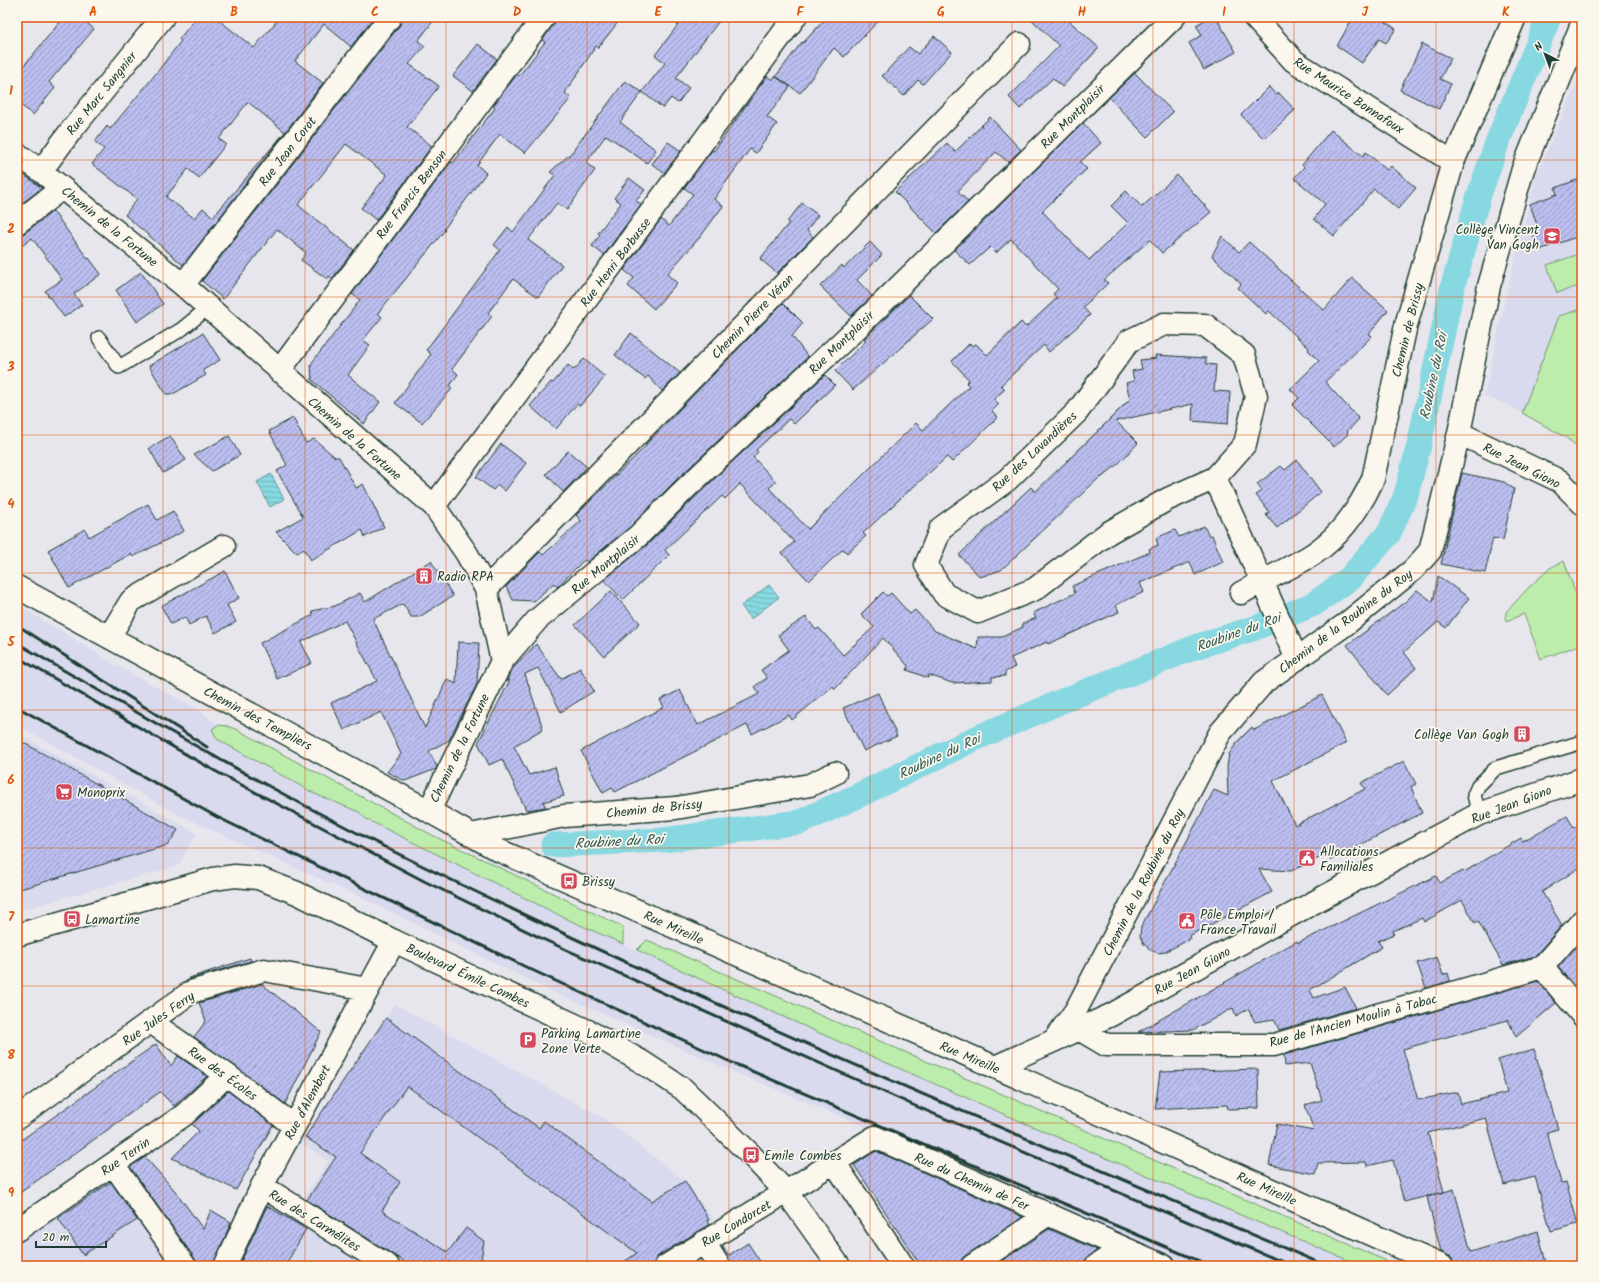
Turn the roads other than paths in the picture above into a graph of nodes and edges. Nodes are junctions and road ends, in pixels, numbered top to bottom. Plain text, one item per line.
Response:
1 (163, 17) edge
2 (390, 17) edge
3 (544, 17) edge
4 (795, 17) edge
5 (1174, 17) edge
6 (1254, 17) edge
7 (1515, 17) edge
8 (1582, 24) edge
9 (1019, 44) dead end
10 (17, 154) edge
11 (1454, 162) junction
12 (41, 171) junction
13 (62, 188) junction
14 (17, 223) edge
15 (183, 285) junction
16 (209, 308) junction
17 (100, 338) dead end
18 (279, 370) junction
19 (1459, 433) junction
20 (1215, 478) junction
21 (1582, 502) edge
22 (434, 506) junction
23 (224, 546) dead end
24 (1264, 586) junction
25 (17, 587) edge
26 (486, 589) junction
27 (1241, 593) dead end
28 (109, 637) junction
29 (1293, 651) junction
30 (502, 661) junction
31 (1582, 742) edge
32 (835, 773) dead end
33 (1582, 779) edge
34 (429, 810) junction
35 (1479, 814) junction
36 (470, 835) junction
37 (498, 850) joint
38 (1582, 921) edge
39 (17, 935) edge
40 (394, 941) junction
41 (1542, 967) junction
42 (367, 989) junction
43 (1582, 1015) edge
44 (151, 1022) junction
45 (1078, 1029) junction
46 (1055, 1039) junction
47 (995, 1068) junction
48 (227, 1075) junction
49 (17, 1118) edge
50 (294, 1126) junction
51 (834, 1162) junction
52 (112, 1164) junction
53 (262, 1186) junction
54 (787, 1193) junction
55 (1047, 1215) junction
56 (17, 1230) edge
57 (704, 1242) junction
58 (1123, 1248) junction
59 (185, 1266) edge
60 (225, 1266) edge
61 (388, 1266) edge
62 (666, 1266) edge
63 (719, 1266) edge
64 (839, 1266) edge
65 (903, 1266) edge
66 (972, 1266) edge
67 (1096, 1266) edge
68 (1164, 1266) edge
69 (1442, 1266) edge

1 - 12 street, Rue Marc Sangnier
2 - 15 street, Rue Jean Corot
3 - 18 street, Rue Francis Benson
4 - 22 street, Rue Henri Barbusse
5 - 30 street, Rue Montplaisir
6 - 11 street, Rue Maurice Bonnafoux
7 - 11 street, Chemin de Brissy
8 - 19 street, Chemin de la Roubine du Roy
9 - 26 street, Chemin Pierre Véran
10 - 12 street, Chemin de la Fortune
11 - 24 street, Chemin de Brissy
12 - 13 street, Chemin de la Fortune
13 - 14 street
13 - 15 street, Chemin de la Fortune
15 - 16 street, Chemin de la Fortune
16 - 17 lane
16 - 18 street, Chemin de la Fortune
18 - 22 street, Chemin de la Fortune
19 - 21 street, Rue Jean Giono
19 - 29 street, Chemin de la Roubine du Roy
20 - 20 street, Rue des Lavandières
20 - 24 street
22 - 26 street, Chemin de la Fortune
23 - 28 street
24 - 27 street, Chemin de Brissy
24 - 29 street
25 - 28 street, Chemin des Templiers
26 - 30 street, Chemin de la Fortune
28 - 34 street, Chemin des Templiers
29 - 46 street, Chemin de la Roubine du Roy
30 - 34 street, Chemin de la Fortune
31 - 35 lane
32 - 36 street, Chemin de Brissy
33 - 35 street, Rue Jean Giono
34 - 36 street, Chemin des Templiers
35 - 45 street, Rue Jean Giono
36 - 37 street, Chemin des Templiers
37 - 47 street, Rue Mireille
38 - 41 street
39 - 40 street, Boulevard Émile Combes
40 - 42 street, Rue d'Alembert
40 - 54 street, Boulevard Émile Combes
41 - 43 street
41 - 45 street, Rue de l'Ancien Moulin à Tabac
42 - 44 street, Rue Jules Ferry
42 - 50 street, Rue d'Alembert
44 - 48 street, Rue des Écoles
44 - 49 street, Rue Jules Ferry
45 - 46 street, Rue Jean Giono
46 - 47 street, Rue Jean Giono
47 - 69 street, Rue Mireille
48 - 50 street, Rue des Écoles
48 - 52 street, Rue Terrin
50 - 53 street, Rue d'Alembert
51 - 54 street, Rue du Chemin de Fer
51 - 55 street, Rue du Chemin de Fer
51 - 65 street
52 - 56 street, Rue Terrin
52 - 59 street
53 - 60 street, Rue d'Alembert
53 - 61 street, Rue des Carmélites
54 - 57 street, Rue Condorcet
54 - 64 street, Boulevard Émile Combes
55 - 58 street, Rue du Chemin de Fer
55 - 66 street
57 - 62 street, Rue Condorcet
57 - 63 street
58 - 67 street
58 - 68 street, Rue du Chemin de Fer

